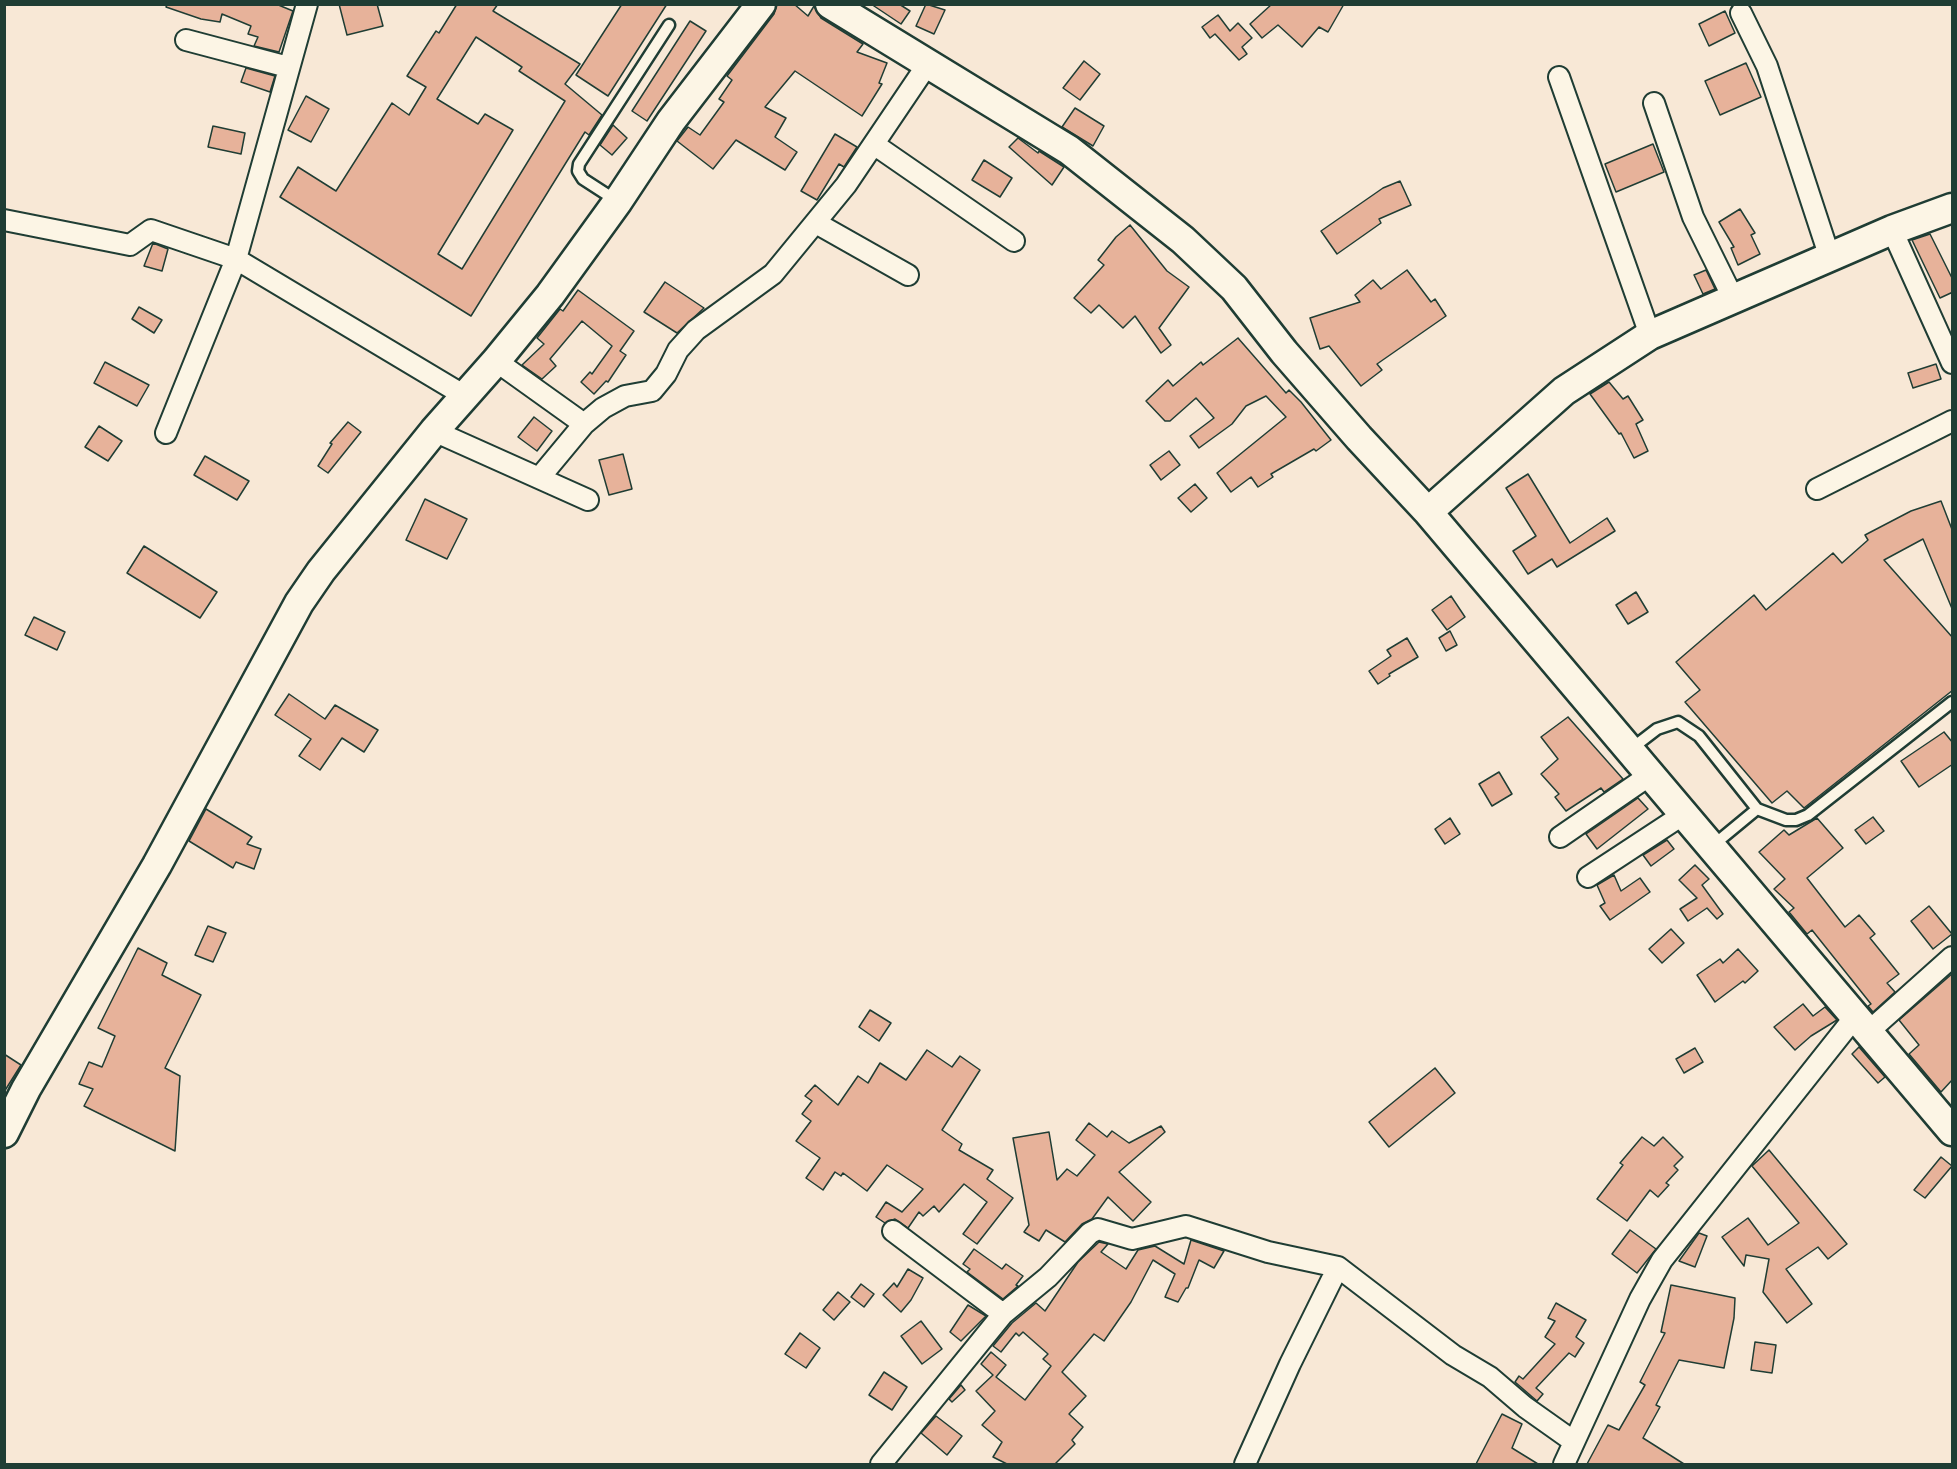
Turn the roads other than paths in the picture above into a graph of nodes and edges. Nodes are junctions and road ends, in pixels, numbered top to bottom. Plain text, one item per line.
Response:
1 (307, 4) edge
2 (761, 4) edge
3 (830, 4) edge
4 (1741, 14) dead end
5 (669, 25) dead end
6 (186, 40) dead end
7 (927, 65) junction
8 (288, 67) junction
9 (1559, 77) dead end
10 (1654, 103) dead end
11 (875, 145) junction
12 (607, 196) junction
13 (1953, 208) edge
14 (4, 220) edge
15 (816, 223) junction
16 (1892, 230) junction
17 (1014, 242) dead end
18 (1830, 258) junction
19 (236, 259) junction
20 (908, 275) dead end
21 (1733, 298) junction
22 (1650, 335) junction
23 (496, 361) junction
24 (1953, 363) edge
25 (452, 388) junction
26 (1953, 421) edge
27 (584, 424) junction
28 (434, 431) junction
29 (166, 433) dead end
30 (540, 477) junction
31 (1817, 489) dead end
32 (588, 500) dead end
33 (1428, 512) junction
34 (1953, 702) edge
35 (1629, 750) junction
36 (1650, 775) junction
37 (1757, 809) junction
38 (1684, 814) junction
39 (1560, 837) dead end
40 (1710, 847) junction
41 (1588, 877) dead end
42 (1953, 957) edge
43 (1860, 1025) junction
44 (1953, 1131) edge
45 (4, 1133) edge
46 (893, 1231) dead end
47 (1338, 1267) junction
48 (1003, 1314) junction
49 (1573, 1441) junction
50 (881, 1464) edge
51 (1245, 1464) edge
52 (1564, 1464) edge

1 - 8 street
2 - 12 street
3 - 7 street
4 - 18 street
5 - 12 lane
6 - 8 street
7 - 11 street
7 - 33 street
8 - 19 street
9 - 22 street
10 - 21 street
11 - 15 street
11 - 17 street
12 - 23 street
13 - 16 street
14 - 19 street
15 - 20 street
15 - 27 street
16 - 18 street
16 - 24 street
18 - 21 street
19 - 25 street
19 - 29 street
21 - 22 street
22 - 33 street
23 - 25 street
23 - 27 street
25 - 28 street
26 - 31 street
27 - 30 street
28 - 30 street
28 - 45 street
30 - 32 street
33 - 35 street
34 - 37 lane
35 - 36 street
35 - 37 lane
36 - 38 street
36 - 39 street
37 - 40 lane
38 - 40 street
38 - 41 street
40 - 43 street
42 - 43 street
43 - 44 street
43 - 49 street
46 - 48 street
47 - 48 street
47 - 49 street
47 - 51 street
48 - 50 street
49 - 52 street

